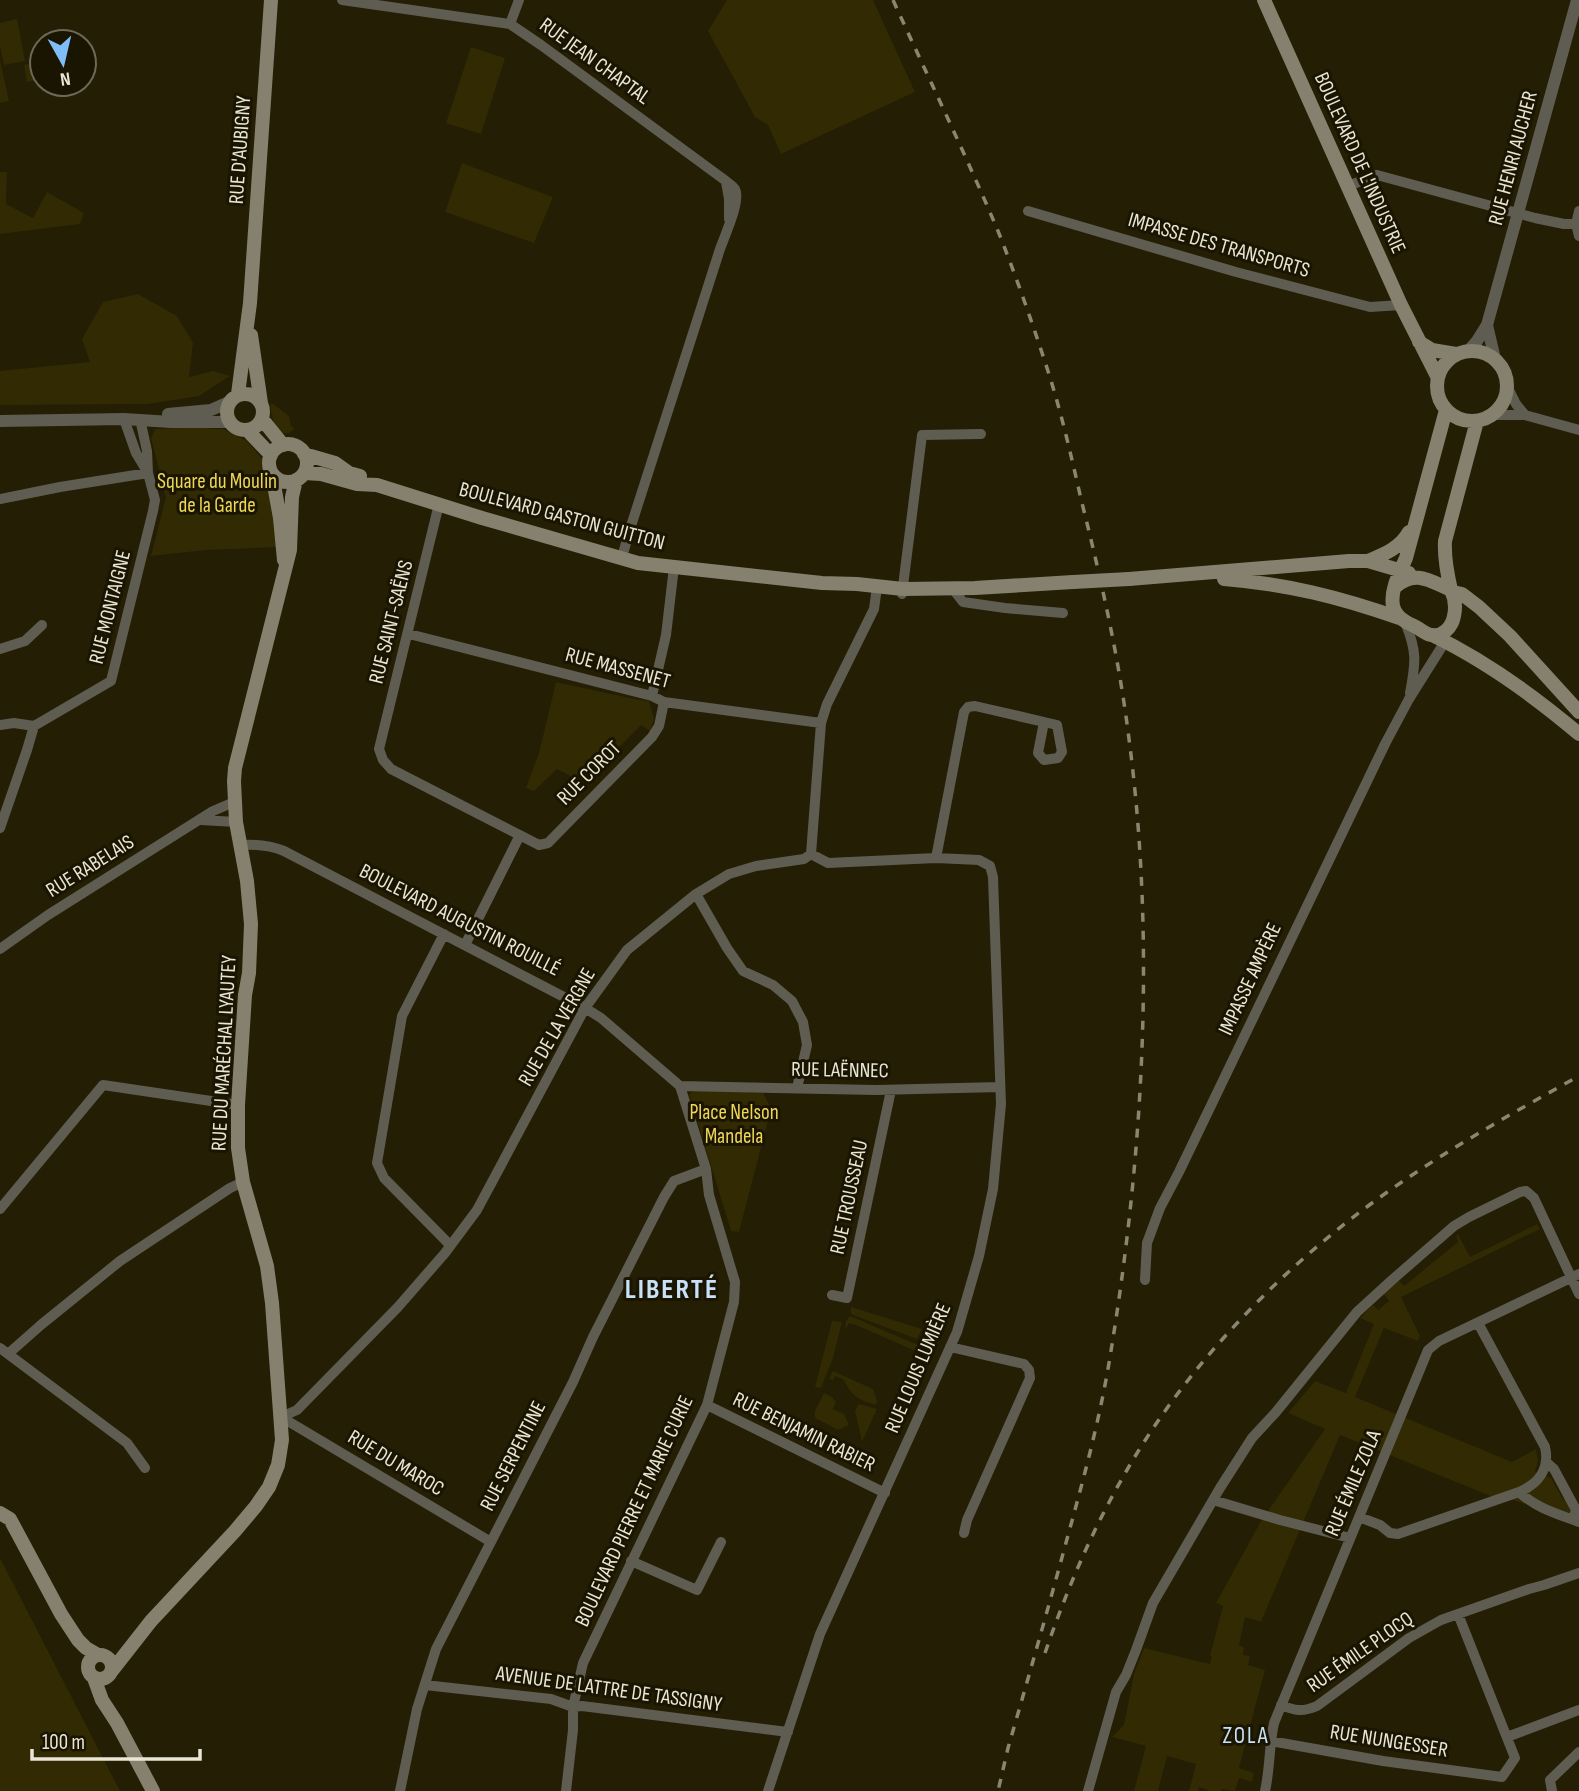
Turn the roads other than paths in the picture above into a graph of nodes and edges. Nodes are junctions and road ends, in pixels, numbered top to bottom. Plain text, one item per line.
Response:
1 (271, 0) edge
2 (342, 0) edge
3 (520, 0) edge
4 (1264, 0) edge
5 (1577, 0) edge
6 (510, 24) junction
7 (1348, 186) junction
8 (1028, 211) dead end
9 (1579, 211) edge
10 (1518, 214) junction
11 (1576, 224) junction
12 (1579, 236) edge
13 (250, 303) junction
14 (1401, 305) junction
15 (1487, 325) junction
16 (1419, 342) junction
17 (1462, 353) junction
18 (1495, 359) junction
19 (1438, 378) junction
20 (1508, 388) junction
21 (233, 398) junction
22 (261, 403) junction
23 (1446, 410) junction
24 (1492, 415) junction
25 (1525, 415) junction
26 (124, 419) junction
27 (143, 419) junction
28 (262, 419) junction
29 (0, 421) edge
30 (1477, 421) junction
31 (229, 422) junction
32 (247, 430) junction
33 (1579, 430) edge
34 (981, 434) dead end
35 (283, 445) junction
36 (304, 454) junction
37 (271, 455) junction
38 (148, 472) junction
39 (272, 474) junction
40 (300, 477) junction
41 (377, 485) junction
42 (0, 499) edge
43 (439, 504) junction
44 (1415, 521) junction
45 (622, 557) junction
46 (1368, 561) junction
47 (674, 567) junction
48 (285, 570) junction
49 (1401, 570) junction
50 (1180, 575) junction
51 (1423, 577) junction
52 (1395, 587) junction
53 (975, 588) junction
54 (877, 589) junction
55 (1452, 591) junction
56 (902, 592) junction
57 (956, 593) junction
58 (1063, 613) dead end
59 (1402, 620) junction
60 (42, 625) dead end
61 (409, 634) junction
62 (1441, 635) junction
63 (0, 649) edge
64 (652, 696) junction
65 (1409, 699) junction
66 (664, 702) junction
67 (1579, 712) edge
68 (1044, 722) dead end
69 (821, 723) junction
70 (0, 726) edge
71 (34, 726) junction
72 (1579, 734) edge
73 (234, 802) junction
74 (201, 820) junction
75 (236, 822) junction
76 (0, 828) edge
77 (520, 835) junction
78 (240, 845) junction
79 (811, 854) junction
80 (936, 859) junction
81 (979, 860) joint
82 (696, 894) junction
83 (444, 934) junction
84 (465, 945) junction
85 (0, 949) edge
86 (586, 1008) junction
87 (680, 1086) junction
88 (1000, 1087) junction
89 (797, 1088) junction
90 (891, 1090) junction
91 (238, 1105) junction
92 (706, 1169) junction
93 (243, 1182) junction
94 (0, 1209) edge
95 (450, 1245) junction
96 (1575, 1275) edge
97 (1145, 1280) dead end
98 (1579, 1294) edge
99 (832, 1295) dead end
100 (1478, 1323) junction
101 (950, 1347) junction
102 (4, 1351) edge
103 (707, 1405) junction
104 (281, 1417) junction
105 (1546, 1462) junction
106 (145, 1468) dead end
107 (1519, 1492) junction
108 (885, 1493) junction
109 (1213, 1500) junction
110 (0, 1513) edge
111 (1359, 1517) junction
112 (1576, 1521) edge
113 (964, 1533) dead end
114 (1350, 1538) junction
115 (491, 1542) junction
116 (721, 1542) dead end
117 (631, 1561) junction
118 (1579, 1573) edge
119 (1458, 1614) junction
120 (61, 1615) junction
121 (151, 1621) junction
122 (101, 1655) junction
123 (100, 1674) junction
124 (425, 1685) junction
125 (1281, 1705) junction
126 (573, 1707) junction
127 (1579, 1710) edge
128 (788, 1732) junction
129 (1507, 1737) junction
130 (1270, 1741) junction
131 (1579, 1752) edge
132 (153, 1791) edge
133 (400, 1791) edge
134 (566, 1791) edge
135 (768, 1791) edge
136 (1088, 1791) edge
137 (1265, 1791) edge
138 (1552, 1791) edge

1 - 13 main road, RUE D'AUBIGNY
2 - 6 street, RUE JEAN CHAPTAL
3 - 6 street
4 - 7 main road, BOULEVARD DE L'INDUSTRIE
5 - 10 street, RUE HENRI AUCHER
6 - 45 street, RUE JEAN CHAPTAL
7 - 10 street
7 - 14 main road, BOULEVARD DE L'INDUSTRIE
8 - 14 street, IMPASSE DES TRANSPORTS
9 - 11 street
10 - 11 street
10 - 15 street, RUE HENRI AUCHER
11 - 12 street
13 - 21 main road, RUE D'AUBIGNY
13 - 22 main road, RUE D'AUBIGNY
14 - 16 main road, BOULEVARD DE L'INDUSTRIE
15 - 17 street, RUE HENRI AUCHER
15 - 18 street, RUE HENRI AUCHER
16 - 17 main road
16 - 19 main road, BOULEVARD DE L'INDUSTRIE
17 - 18 main road
17 - 19 main road
18 - 20 main road
19 - 23 main road
20 - 24 main road
20 - 25 street
21 - 22 main road
21 - 27 street
21 - 31 main road
22 - 28 main road
23 - 30 main road
23 - 44 main road
24 - 25 street
24 - 30 main road
25 - 33 street
26 - 27 street
26 - 29 street
26 - 38 street, RUE MONTAIGNE
27 - 31 street
27 - 38 street, RUE MONTAIGNE
28 - 32 main road
28 - 35 main road
30 - 55 main road
31 - 32 main road
32 - 37 main road
34 - 56 street
35 - 36 main road
35 - 37 main road
36 - 40 main road
36 - 41 main road, BOULEVARD GASTON GUITTON
37 - 39 main road
38 - 42 street
38 - 71 street, RUE MONTAIGNE
39 - 40 main road
39 - 48 main road, RUE DU MARÉCHAL LYAUTEY
40 - 41 main road, BOULEVARD GASTON GUITTON
40 - 48 main road, RUE DU MARÉCHAL LYAUTEY
41 - 43 main road, BOULEVARD GASTON GUITTON
43 - 45 main road, BOULEVARD GASTON GUITTON
43 - 61 street, RUE SAINT-SAËNS
44 - 46 main road
44 - 49 main road
45 - 47 main road, BOULEVARD GASTON GUITTON
46 - 49 main road
46 - 50 main road
47 - 54 main road, BOULEVARD GASTON GUITTON
47 - 64 street
48 - 73 main road, RUE DU MARÉCHAL LYAUTEY
49 - 51 main road
49 - 52 main road
50 - 53 main road, BOULEVARD GASTON GUITTON, bridge
50 - 59 main road
51 - 52 main road
51 - 55 main road
52 - 59 main road
53 - 56 main road, BOULEVARD GASTON GUITTON
53 - 57 main road, BOULEVARD GASTON GUITTON
54 - 56 main road, BOULEVARD GASTON GUITTON
54 - 69 street
55 - 62 main road
55 - 67 main road
56 - 57 main road, BOULEVARD GASTON GUITTON
57 - 58 street
59 - 62 main road
59 - 65 street, IMPASSE AMPÈRE
60 - 63 street
61 - 64 street, RUE MASSENET
61 - 77 street, RUE SAINT-SAËNS
62 - 65 street, IMPASSE AMPÈRE
62 - 72 main road
64 - 66 street, RUE MASSENET
65 - 97 street, IMPASSE AMPÈRE
66 - 69 street, RUE MASSENET
66 - 77 street, RUE COROT
68 - 80 street
69 - 79 street
70 - 71 street
71 - 76 street
73 - 74 street, RUE RABELAIS
73 - 75 main road, RUE DU MARÉCHAL LYAUTEY
74 - 75 street
74 - 85 street, RUE RABELAIS
75 - 78 main road, RUE DU MARÉCHAL LYAUTEY
77 - 84 street
78 - 83 street, BOULEVARD AUGUSTIN ROUILLÉ
78 - 91 main road, RUE DU MARÉCHAL LYAUTEY
79 - 80 street, RUE DE LA VERGNE
79 - 82 street, RUE DE LA VERGNE
80 - 81 street, RUE DE LA VERGNE
81 - 88 street, RUE LOUIS LUMIÈRE
82 - 86 street, RUE DE LA VERGNE
82 - 89 street
83 - 84 street, BOULEVARD AUGUSTIN ROUILLÉ
83 - 95 street
84 - 86 street, BOULEVARD AUGUSTIN ROUILLÉ
86 - 87 street, BOULEVARD AUGUSTIN ROUILLÉ
86 - 95 street, RUE DE LA VERGNE
87 - 89 street, RUE LAËNNEC
87 - 92 street, BOULEVARD PIERRE ET MARIE CURIE
88 - 90 street, RUE LAËNNEC
88 - 101 street, RUE LOUIS LUMIÈRE
89 - 90 street, RUE LAËNNEC
90 - 99 street, RUE TROUSSEAU
91 - 93 main road, RUE DU MARÉCHAL LYAUTEY
91 - 94 street
92 - 103 street, BOULEVARD PIERRE ET MARIE CURIE
92 - 115 street, RUE SERPENTINE
93 - 102 street
93 - 104 main road, RUE DU MARÉCHAL LYAUTEY
95 - 104 street, RUE DE LA VERGNE
96 - 98 street
96 - 100 street, RUE ÉMILE ZOLA
96 - 109 street
100 - 105 street
100 - 111 street, RUE ÉMILE ZOLA
101 - 108 street, RUE LOUIS LUMIÈRE
101 - 113 street
102 - 106 street
103 - 108 street, RUE BENJAMIN RABIER
103 - 117 street, BOULEVARD PIERRE ET MARIE CURIE
104 - 115 street, RUE DU MAROC
104 - 121 main road, RUE DU MARÉCHAL LYAUTEY
105 - 107 street
105 - 112 street
107 - 111 street
107 - 112 street
108 - 128 street, RUE LOUIS LUMIÈRE
109 - 114 street
109 - 136 street
110 - 120 main road
111 - 114 street, RUE ÉMILE ZOLA
114 - 125 street, RUE ÉMILE ZOLA
115 - 124 street, RUE SERPENTINE
116 - 117 street
117 - 126 street, BOULEVARD PIERRE ET MARIE CURIE
118 - 119 street, RUE ÉMILE PLOCQ
119 - 125 street, RUE ÉMILE PLOCQ
119 - 129 street
120 - 122 main road
120 - 123 main road
121 - 122 main road, RUE DU MARÉCHAL LYAUTEY
121 - 123 main road, RUE DU MARÉCHAL LYAUTEY
122 - 123 main road
122 - 123 main road, RUE DU MARÉCHAL LYAUTEY
123 - 132 main road
124 - 126 street, AVENUE DE LATTRE DE TASSIGNY
124 - 133 street, RUE SERPENTINE
125 - 130 street, RUE ÉMILE ZOLA
126 - 128 street, AVENUE DE LATTRE DE TASSIGNY
126 - 134 street, BOULEVARD PIERRE ET MARIE CURIE
127 - 129 street
128 - 135 street, RUE LOUIS LUMIÈRE
129 - 130 street, RUE NUNGESSER
130 - 137 street, RUE ÉMILE ZOLA
131 - 138 street

